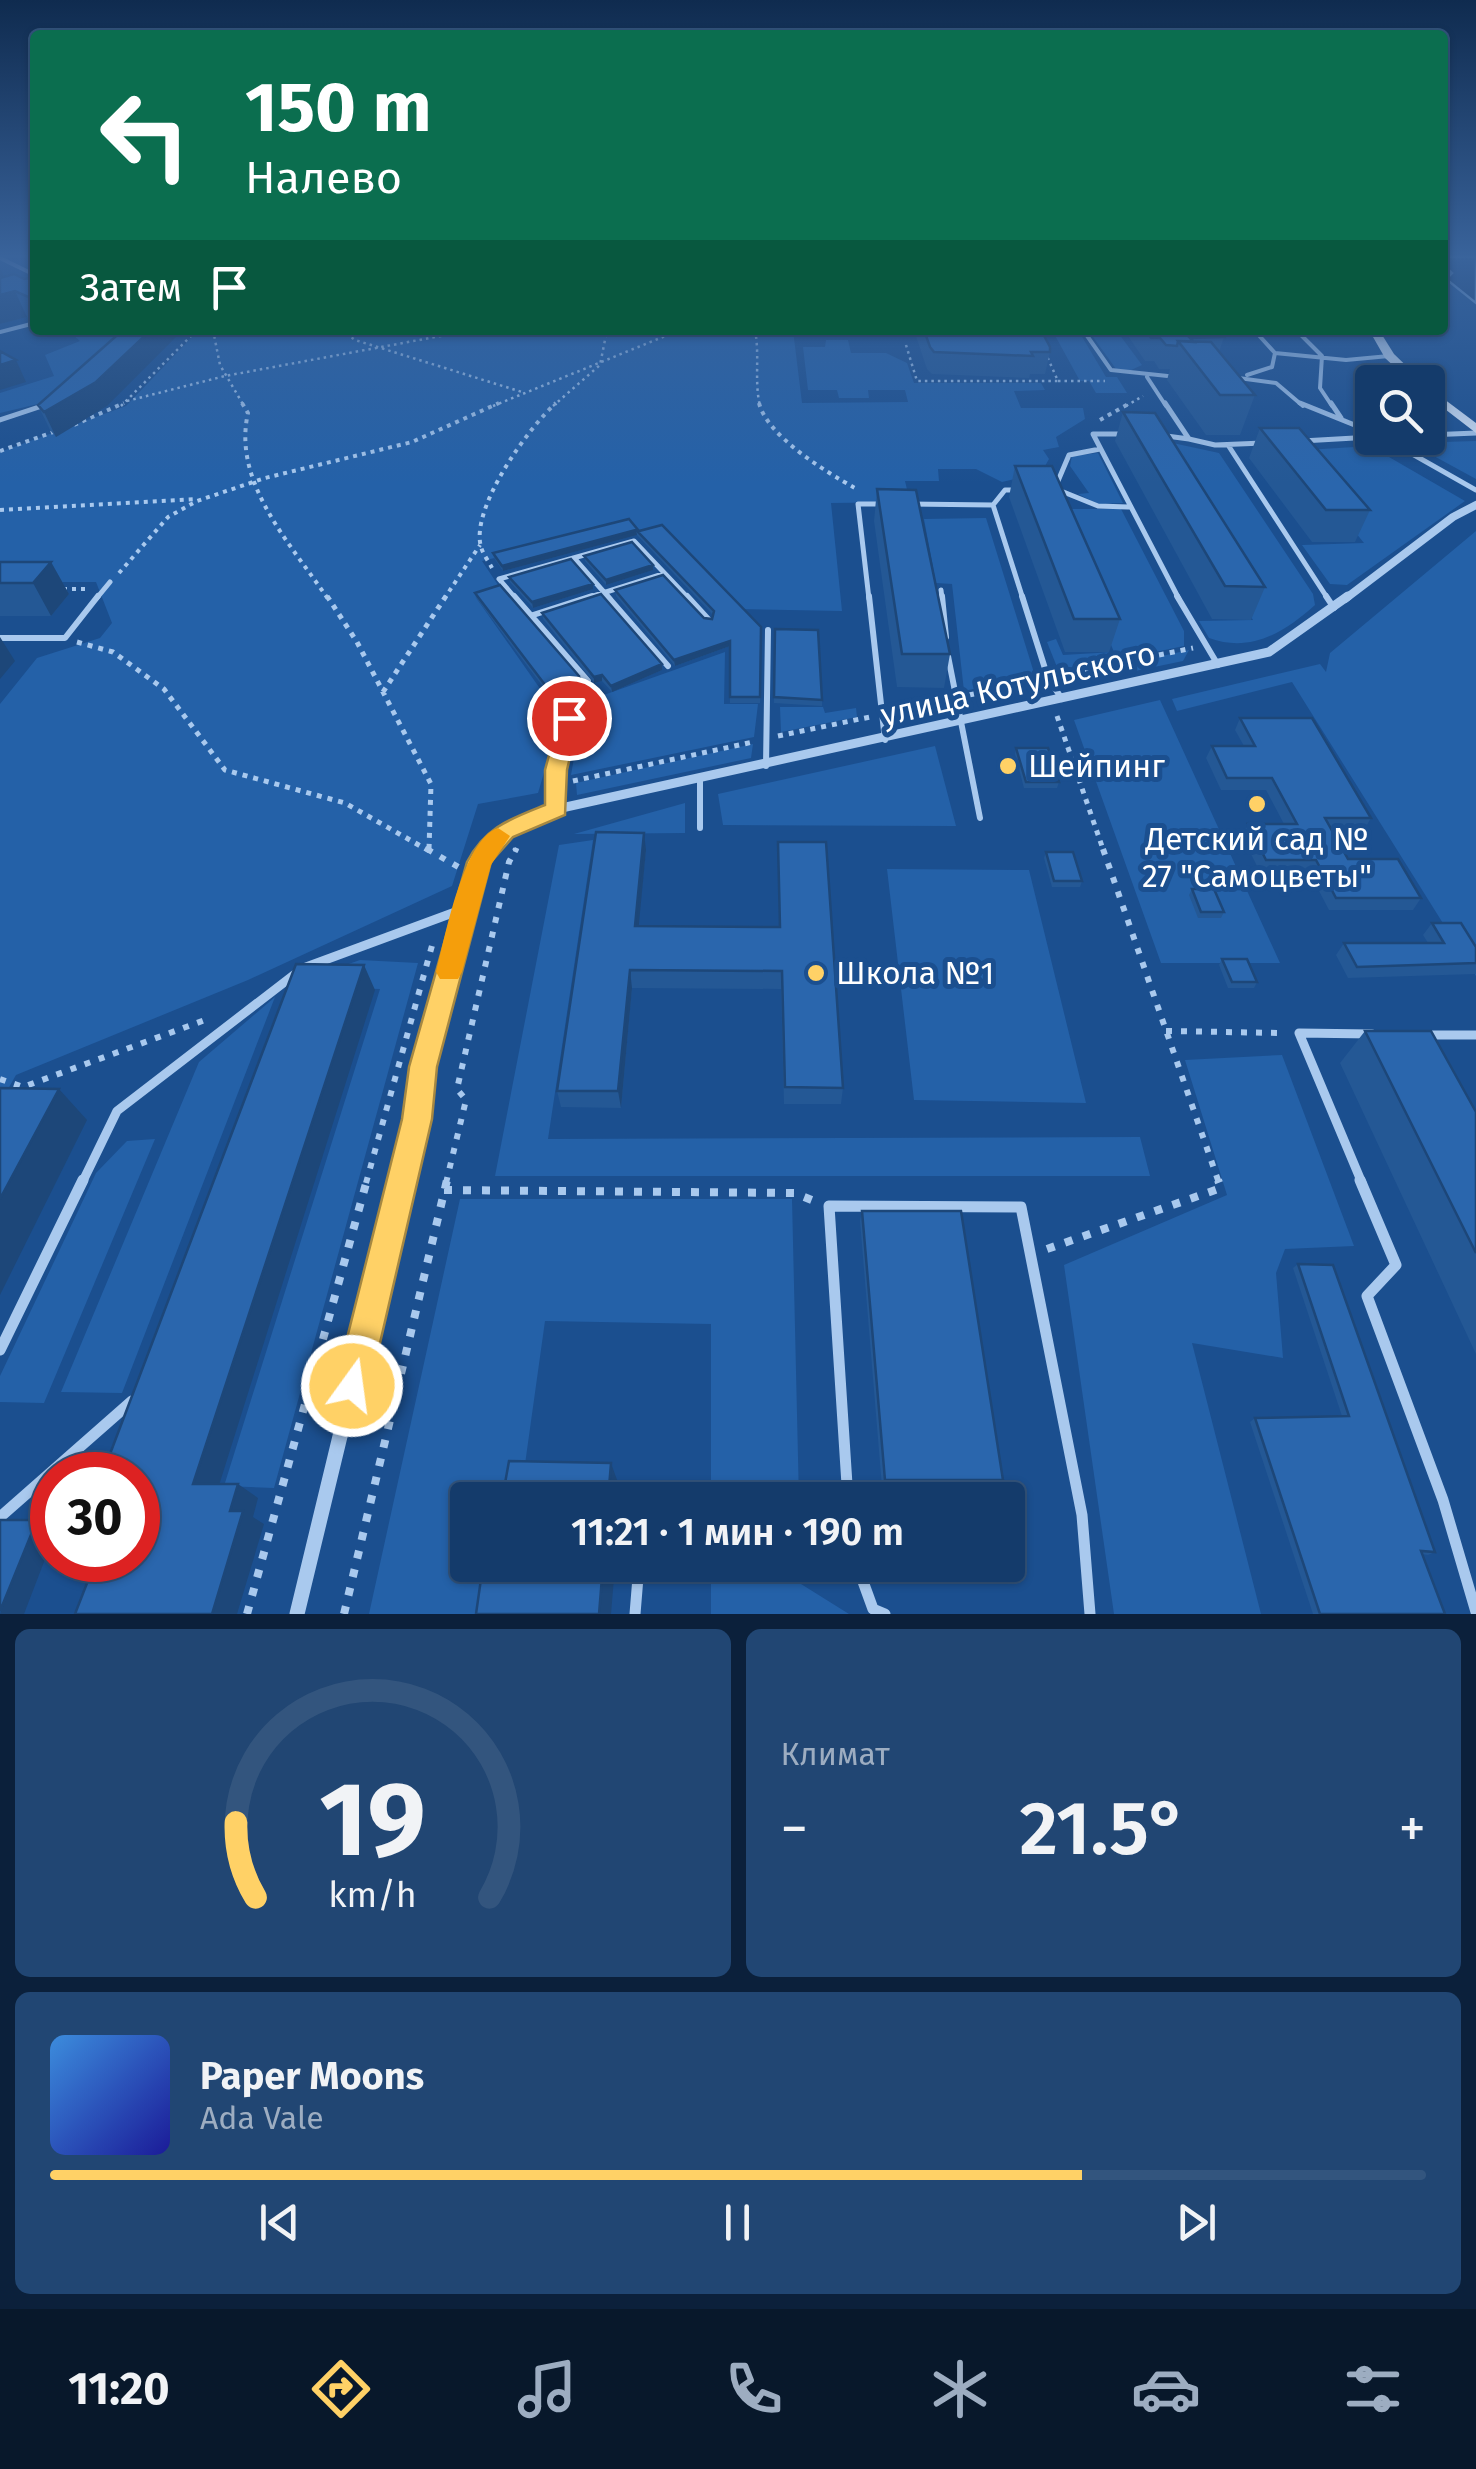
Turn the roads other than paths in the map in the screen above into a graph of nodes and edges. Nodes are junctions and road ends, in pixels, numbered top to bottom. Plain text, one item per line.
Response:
1 (1086, 335) edge
2 (1259, 335) edge
3 (1301, 335) edge
4 (1377, 335) edge
5 (1275, 353) junction
6 (1322, 356) junction
7 (1389, 356) junction
8 (1398, 365) edge
9 (1243, 376) junction
10 (1147, 377) junction
11 (1182, 377) edge
12 (1217, 378) edge
13 (54, 402) edge
14 (1445, 405) edge
15 (0, 420) edge
16 (1342, 420) junction
17 (1355, 426) edge
18 (1476, 431) edge
19 (1129, 434) edge
20 (1147, 434) edge
21 (1445, 434) edge
22 (1355, 436) edge
23 (1190, 440) junction
24 (1300, 441) edge
25 (1264, 443) edge
26 (1228, 445) junction
27 (1100, 450) junction
28 (1414, 455) edge
29 (1055, 488) junction
30 (1038, 489) edge
31 (1021, 490) edge
32 (1476, 490) edge
33 (888, 504) edge
34 (905, 504) edge
35 (994, 505) junction
36 (1476, 505) edge
37 (1128, 507) junction
38 (574, 558) junction
39 (663, 574) junction
40 (108, 586) road end
41 (941, 590) edge
42 (601, 592) junction
43 (1334, 608) junction
44 (530, 616) junction
45 (708, 619) edge
46 (768, 630) dead end
47 (0, 638) edge
48 (1218, 665) junction
49 (668, 666) edge
50 (1057, 700) junction
51 (958, 723) junction
52 (885, 740) junction
53 (766, 766) junction
54 (700, 780) junction
55 (557, 810) junction
56 (980, 818) dead end
57 (700, 828) dead end
58 (466, 908) junction
59 (304, 967) junction
60 (297, 986) edge
61 (1394, 1034) edge
62 (1476, 1035) edge
63 (1422, 1052) edge
64 (0, 1350) edge
65 (138, 1388) edge
66 (847, 1482) edge
67 (0, 1517) edge
68 (638, 1582) edge
69 (862, 1582) edge
70 (1476, 1612) edge
71 (297, 1614) edge
72 (635, 1614) edge
73 (885, 1614) edge
74 (1090, 1614) edge

1 - 10 lane
2 - 5 lane
3 - 6 lane
4 - 7 main road
5 - 6 lane
5 - 9 lane
6 - 7 lane
6 - 16 lane
7 - 8 main road
9 - 12 lane
9 - 16 lane
10 - 11 lane
10 - 23 lane
13 - 15 lane
14 - 18 main road
16 - 17 lane
18 - 21 lane
19 - 27 lane
20 - 23 lane
22 - 24 lane
23 - 26 lane
25 - 26 lane
26 - 43 lane
27 - 29 lane
27 - 37 lane
28 - 32 lane
29 - 30 lane
29 - 37 lane
31 - 35 lane
33 - 52 lane
34 - 35 lane
35 - 50 lane
36 - 43 street, улица Котульского
37 - 48 lane
38 - 39 lane
38 - 42 lane
38 - 44 lane
39 - 42 lane
39 - 45 lane
40 - 47 lane
41 - 51 lane
42 - 44 lane
42 - 49 lane
43 - 48 street, улица Котульского
44 - 55 lane
46 - 53 lane
48 - 50 street, улица Котульского
50 - 51 street, улица Котульского
51 - 52 street, улица Котульского
51 - 56 lane
52 - 53 street, улица Котульского
53 - 54 street, улица Котульского
54 - 55 street, улица Котульского
54 - 57 lane
55 - 58 street, улица Котульского
58 - 59 lane
58 - 71 street, улица Котульского
59 - 60 lane
59 - 64 lane
61 - 70 lane
62 - 63 lane
65 - 67 lane
66 - 74 lane
68 - 72 lane
69 - 73 lane

